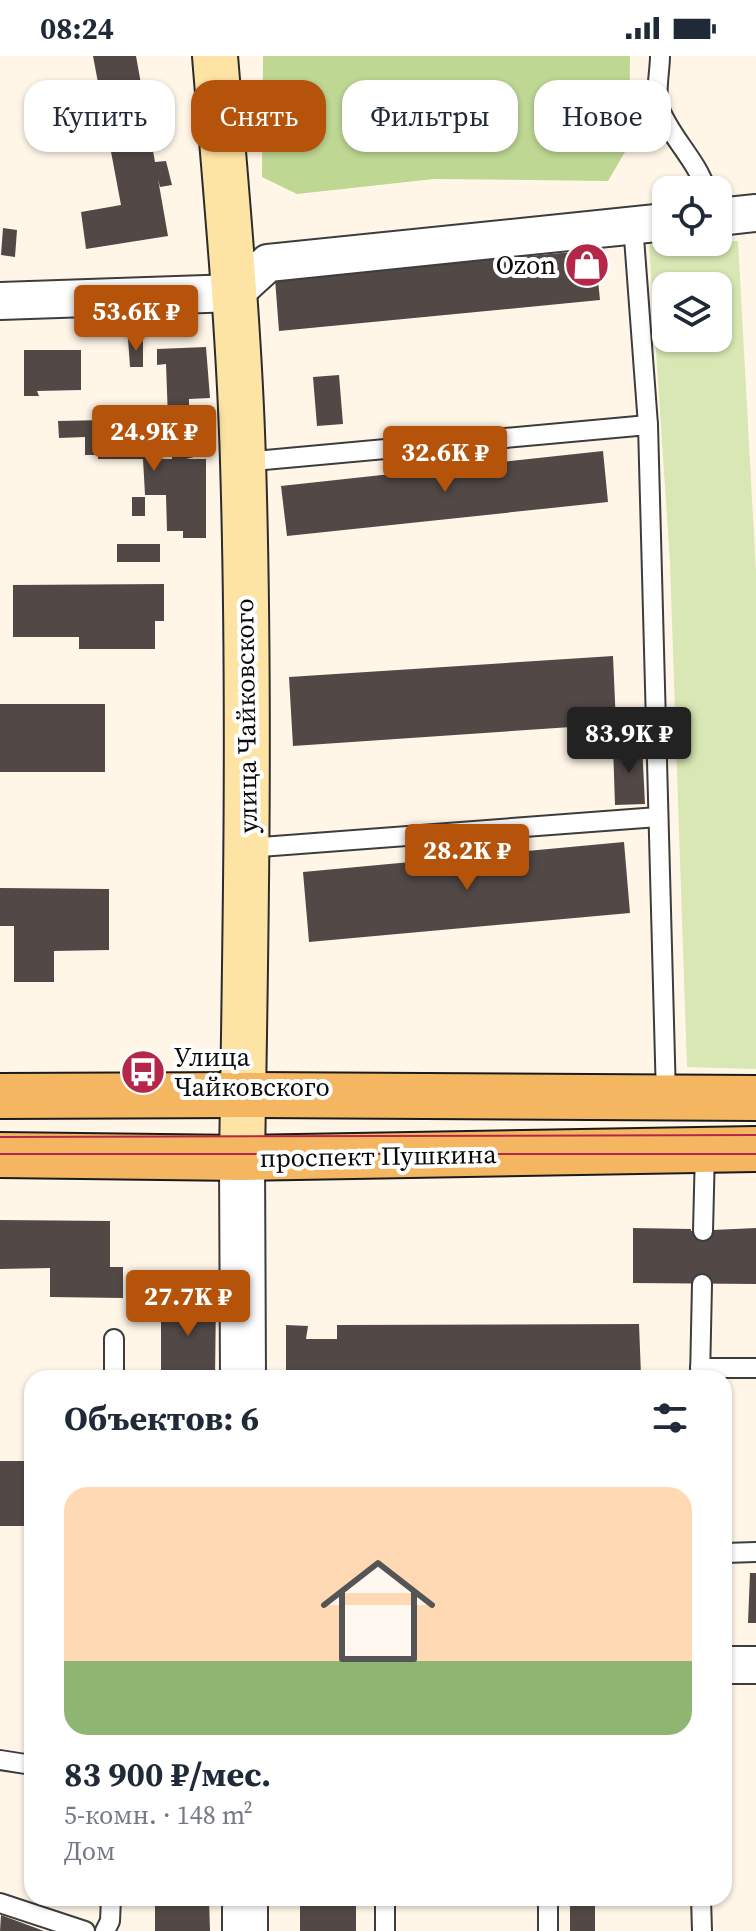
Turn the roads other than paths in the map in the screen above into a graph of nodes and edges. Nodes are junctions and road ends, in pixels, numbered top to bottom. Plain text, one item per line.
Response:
1 (215, 56) edge
2 (660, 56) edge
3 (701, 176) edge
4 (756, 213) edge
5 (732, 216) edge
6 (649, 223) edge
7 (235, 293) junction
8 (0, 301) edge
9 (648, 425) junction
10 (243, 462) junction
11 (658, 817) junction
12 (247, 848) junction
13 (243, 1095) junction
14 (0, 1096) edge
15 (667, 1098) junction
16 (756, 1098) edge
17 (705, 1148) junction
18 (756, 1149) edge
19 (0, 1155) edge
20 (242, 1158) junction
21 (703, 1231) dead end
22 (702, 1284) dead end
23 (114, 1339) dead end
24 (756, 1368) edge
25 (114, 1370) edge
26 (243, 1370) edge
27 (700, 1370) edge
28 (732, 1370) edge
29 (756, 1552) edge
30 (732, 1553) edge
31 (732, 1665) edge
32 (756, 1665) edge
33 (0, 1760) edge
34 (24, 1764) edge
35 (0, 1903) edge
36 (111, 1906) edge
37 (245, 1906) edge
38 (385, 1906) edge
39 (548, 1906) edge
40 (701, 1906) edge
41 (85, 1931) edge
42 (105, 1931) edge
43 (245, 1931) edge
44 (385, 1931) edge
45 (548, 1931) edge
46 (702, 1931) edge

1 - 7 main road, улица Чайковского
2 - 3 lane
4 - 5 street
6 - 7 street
6 - 9 lane
7 - 8 street
7 - 10 main road, улица Чайковского
9 - 10 lane
9 - 11 lane
10 - 12 main road, улица Чайковского
11 - 12 lane
11 - 15 lane
12 - 13 main road, улица Чайковского
13 - 14 main road
13 - 15 main road
13 - 20 main road, улица Чайковского
15 - 16 main road
17 - 18 main road, проспект Пушкина
17 - 20 main road, проспект Пушкина
17 - 21 lane
19 - 20 main road, проспект Пушкина
20 - 26 street, улица Чайковского
22 - 27 lane
23 - 25 lane
24 - 28 lane
29 - 30 lane
31 - 32 street
33 - 34 lane
35 - 41 lane
36 - 42 lane
37 - 43 street
38 - 44 lane
39 - 45 lane
40 - 46 lane

